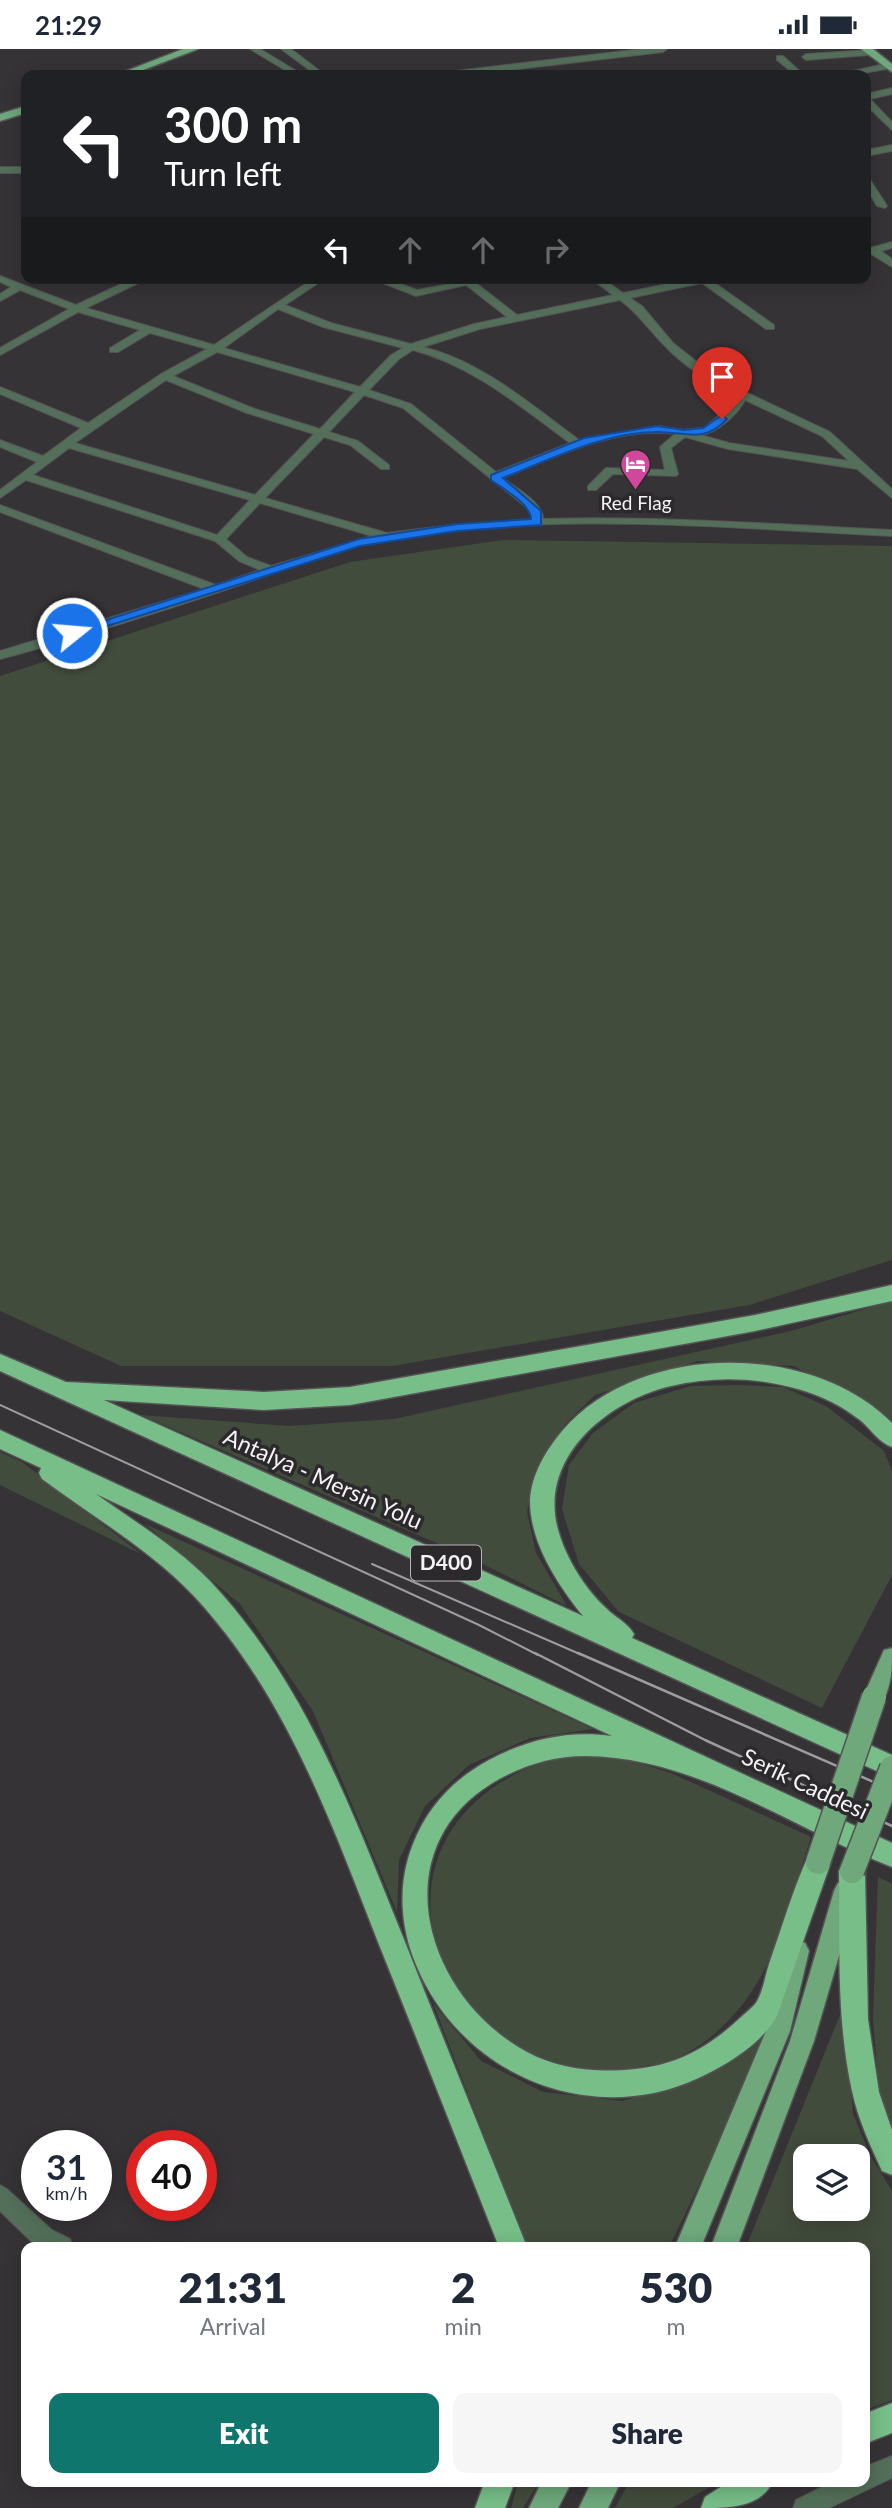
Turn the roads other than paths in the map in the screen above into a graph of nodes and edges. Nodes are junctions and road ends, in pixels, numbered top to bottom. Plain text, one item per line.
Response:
1 (193, 49) edge
2 (254, 49) edge
3 (285, 49) edge
4 (663, 49) edge
5 (868, 50) edge
6 (598, 53) edge
7 (806, 57) dead end
8 (780, 58) dead end
9 (890, 67) edge
10 (135, 70) edge
11 (290, 70) edge
12 (314, 70) edge
13 (481, 70) edge
14 (794, 70) edge
15 (871, 70) edge
16 (892, 91) edge
17 (871, 96) edge
18 (871, 104) edge
19 (21, 111) edge
20 (0, 118) edge
21 (892, 127) edge
22 (892, 148) edge
23 (871, 152) edge
24 (0, 170) edge
25 (21, 170) edge
26 (871, 186) edge
27 (887, 207) edge
28 (892, 245) edge
29 (871, 251) edge
30 (871, 252) edge
31 (892, 264) edge
32 (0, 279) edge
33 (127, 284) edge
34 (311, 284) edge
35 (391, 284) edge
36 (450, 284) edge
37 (470, 284) edge
38 (604, 284) edge
39 (681, 284) edge
40 (712, 284) edge
41 (20, 286) junction
42 (622, 296) junction
43 (0, 298) edge
44 (277, 305) junction
45 (76, 308) junction
46 (515, 318) junction
47 (770, 327) dead end
48 (151, 328) junction
49 (411, 347) junction
50 (215, 349) junction
51 (114, 350) dead end
52 (0, 352) edge
53 (165, 376) junction
54 (0, 390) edge
55 (363, 392) junction
56 (742, 394) junction
57 (89, 428) junction
58 (323, 433) junction
59 (684, 433) junction
60 (0, 443) edge
61 (67, 444) junction
62 (578, 444) junction
63 (45, 461) junction
64 (861, 466) junction
65 (385, 467) dead end
66 (25, 476) junction
67 (495, 477) junction
68 (592, 488) dead end
69 (0, 495) edge
70 (892, 495) edge
71 (260, 499) junction
72 (0, 508) edge
73 (537, 523) junction
74 (892, 533) edge
75 (388, 537) junction
76 (219, 539) junction
77 (269, 569) junction
78 (215, 589) junction
79 (0, 655) edge
80 (892, 1293) edge
81 (0, 1362) edge
82 (55, 1388) junction
83 (892, 1438) edge
84 (4, 1441) edge
85 (643, 1651) junction
86 (892, 1657) edge
87 (694, 1765) junction
88 (892, 1768) edge
89 (892, 1855) edge
90 (818, 1862) junction
91 (852, 1871) junction
92 (892, 2161) edge
93 (0, 2196) edge
94 (52, 2242) edge
95 (511, 2242) edge
96 (690, 2242) edge
97 (725, 2242) edge
98 (892, 2418) edge
99 (870, 2427) edge
100 (892, 2467) edge
101 (870, 2476) edge
102 (498, 2487) edge
103 (555, 2487) edge
104 (604, 2487) edge
105 (749, 2487) edge
106 (847, 2487) edge
107 (490, 2508) edge
108 (543, 2508) edge
109 (593, 2508) edge
110 (716, 2508) edge
111 (804, 2508) edge

1 - 10 main road
2 - 11 street
3 - 12 street
4 - 6 street
5 - 7 street
5 - 9 main road
6 - 13 street
8 - 14 street
9 - 15 street
16 - 17 street
18 - 21 street
19 - 20 main road
22 - 23 street
24 - 25 street
26 - 27 street
28 - 29 street
30 - 31 street
32 - 41 street
33 - 45 street
34 - 44 street
35 - 36 street
37 - 46 street
38 - 42 street
39 - 42 street
40 - 47 street
41 - 43 street
41 - 45 street
42 - 46 street
42 - 56 street
44 - 49 street
44 - 50 street
45 - 48 street
45 - 52 street
46 - 49 street
48 - 50 street
48 - 51 street
49 - 55 street
49 - 62 street
50 - 53 street
50 - 55 street
53 - 57 street
53 - 58 street
54 - 57 street
55 - 58 street
55 - 67 street
56 - 59 street
56 - 64 street
57 - 61 street
58 - 65 street
58 - 71 street
59 - 62 street
59 - 64 street
59 - 68 street
60 - 63 street
61 - 63 street
61 - 71 street
62 - 67 street
63 - 66 street
64 - 70 street
66 - 69 street
66 - 76 street
67 - 73 street
71 - 75 street
71 - 76 street
72 - 78 street
73 - 74 street
73 - 75 street
75 - 77 street
76 - 77 street
77 - 78 street
78 - 79 street
80 - 82 highway
81 - 82 highway, Antalya - Mersin Yolu / D400
82 - 85 highway, Antalya - Mersin Yolu / D400
83 - 85 highway
84 - 87 highway
84 - 95 highway
85 - 88 highway, Antalya - Mersin Yolu / D400
86 - 90 main road, bridge
87 - 89 highway, Serik Caddesi
87 - 90 highway
88 - 91 main road, bridge
90 - 96 main road
91 - 92 highway
91 - 97 main road
93 - 94 street
98 - 99 highway
100 - 101 street
102 - 107 highway
103 - 108 main road
104 - 109 main road
105 - 110 highway
106 - 111 street

